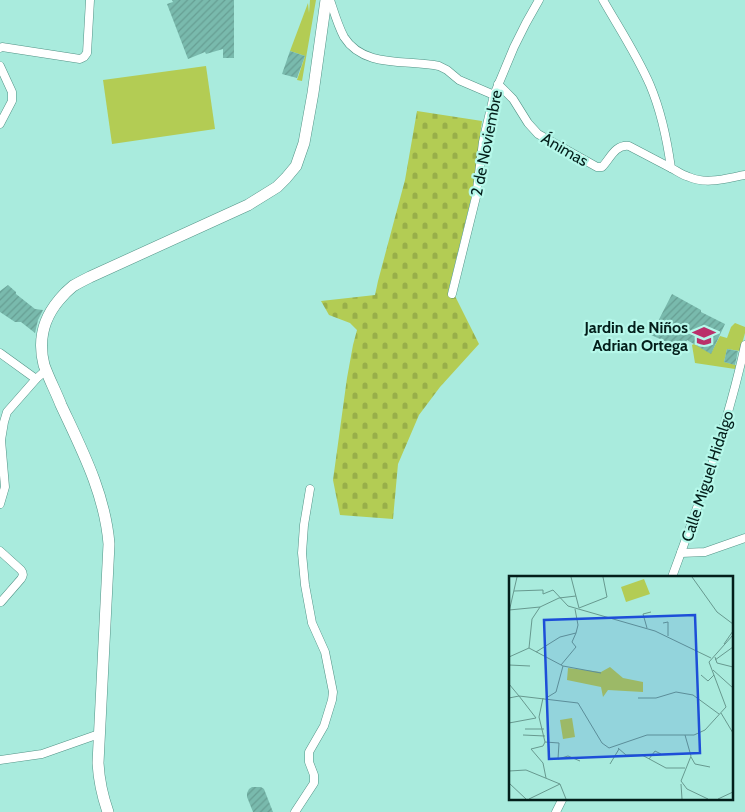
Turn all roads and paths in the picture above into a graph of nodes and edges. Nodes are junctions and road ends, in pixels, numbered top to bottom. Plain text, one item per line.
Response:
1 (90, 0) edge
2 (328, 0) edge
3 (539, 0) edge
4 (603, 0) edge
5 (0, 48) edge
6 (0, 66) edge
7 (498, 84) junction
8 (494, 94) junction
9 (0, 124) edge
10 (671, 168) junction
11 (745, 175) edge
12 (452, 294) dead end
13 (745, 345) edge
14 (0, 353) edge
15 (46, 370) junction
16 (36, 379) junction
17 (310, 488) dead end
18 (0, 504) edge
19 (745, 538) edge
20 (0, 551) edge
21 (682, 553) junction
22 (672, 576) edge
23 (1, 602) dead end
24 (99, 734) junction
25 (0, 760) edge
26 (562, 800) edge
27 (108, 812) edge
28 (295, 812) edge
29 (556, 812) edge

1 - 5 street
2 - 8 street
2 - 15 main road
3 - 7 street, 2 de Noviembre
4 - 10 street
6 - 9 street
7 - 8 street, 2 de Noviembre
7 - 10 street, Ánimas
8 - 12 street, 2 de Noviembre
10 - 11 street
13 - 21 street, Calle Miguel Hidalgo
14 - 16 street
15 - 16 street
15 - 24 main road
16 - 18 street
17 - 28 street
19 - 21 street
20 - 23 street
21 - 22 street, Calle Miguel Hidalgo
24 - 25 street
24 - 27 main road
26 - 29 street

